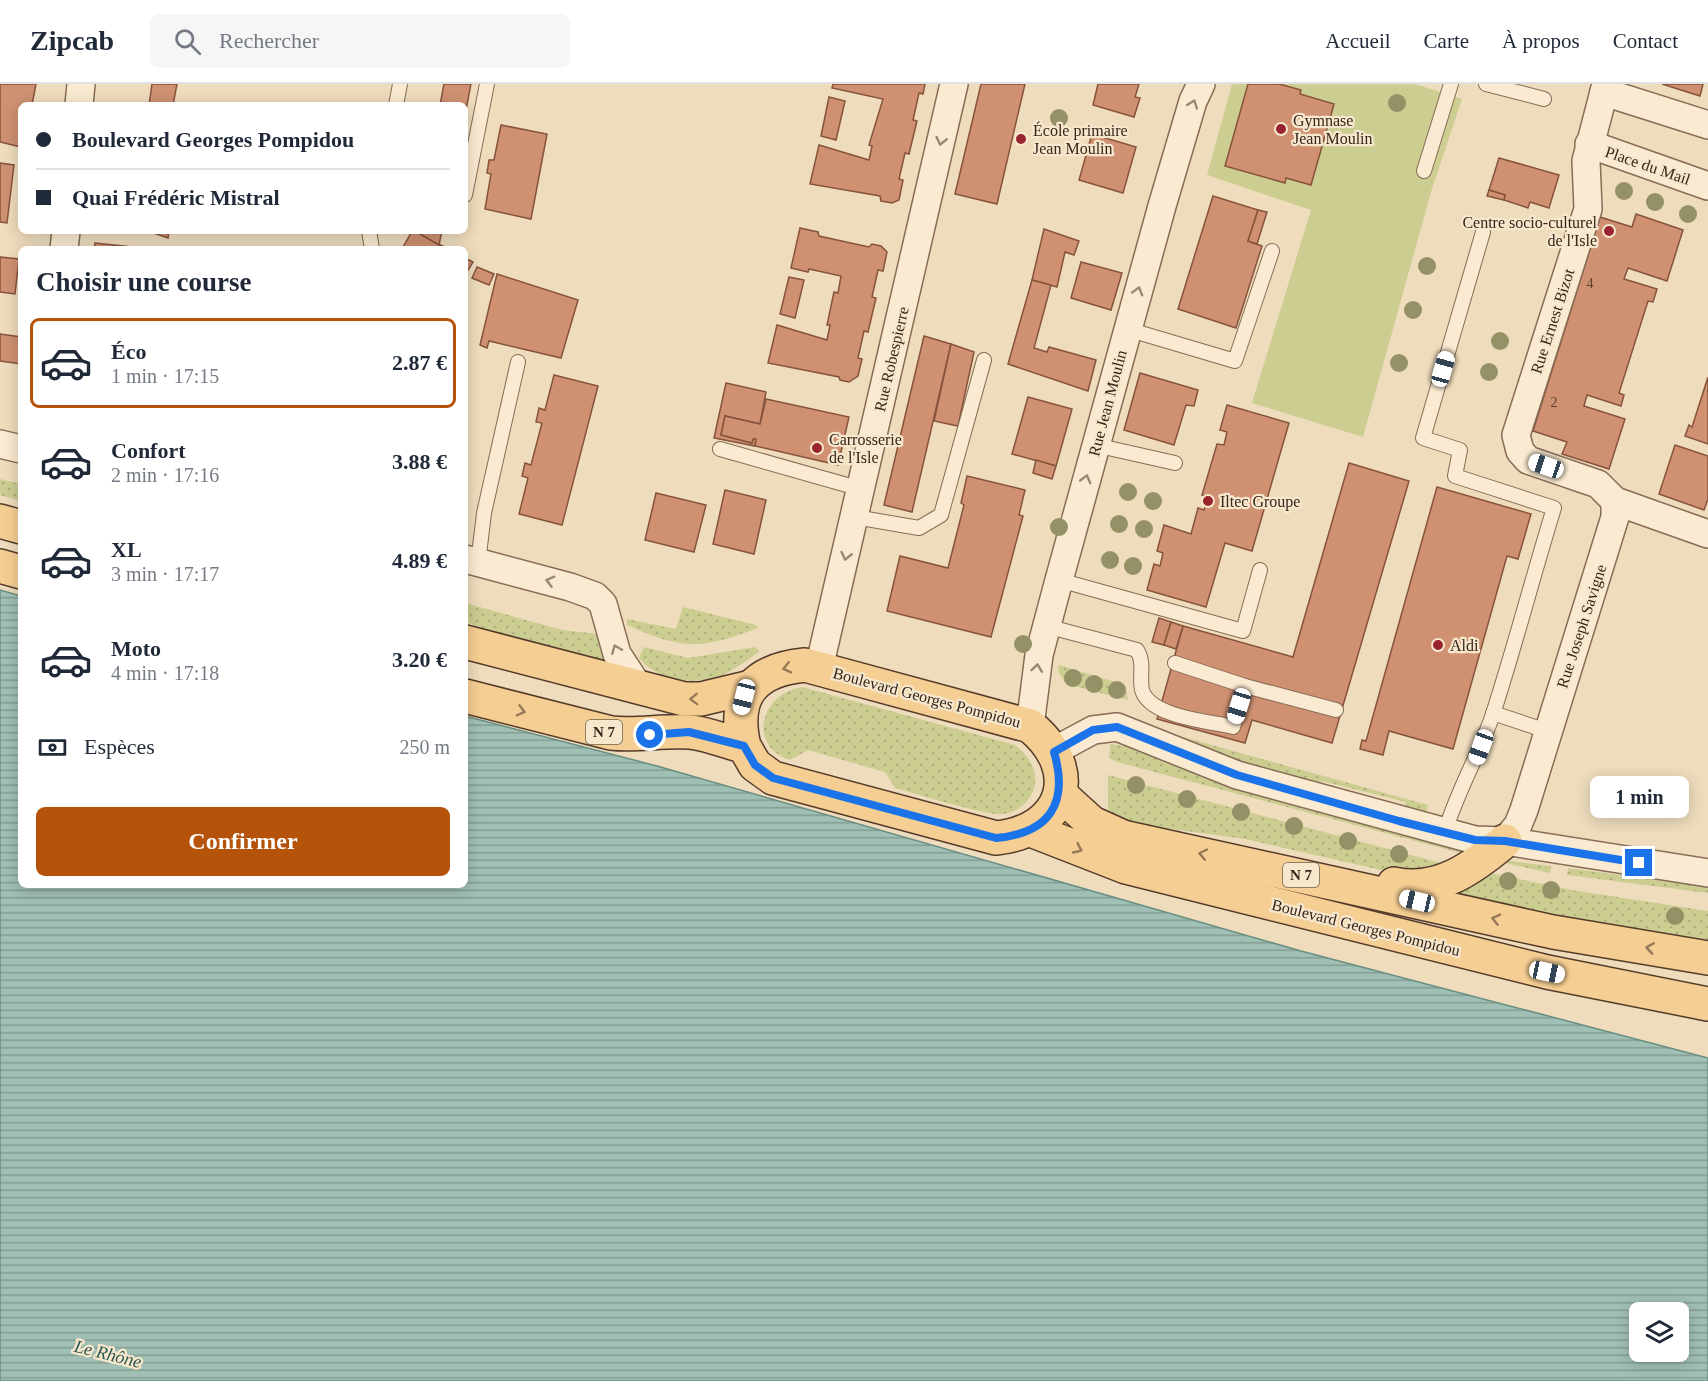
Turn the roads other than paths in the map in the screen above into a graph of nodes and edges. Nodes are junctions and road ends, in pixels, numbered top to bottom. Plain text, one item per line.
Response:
1 (81, 84) edge
2 (400, 84) edge
3 (487, 84) edge
4 (954, 84) edge
5 (1202, 84) edge
6 (1451, 84) edge
7 (1486, 84) edge
8 (1605, 88) edge
9 (1544, 99) dead end
10 (79, 102) edge
11 (397, 102) edge
12 (1708, 125) edge
13 (1589, 144) junction
14 (1424, 171) dead end
15 (468, 180) edge
16 (1708, 186) edge
17 (1483, 232) dead end
18 (1272, 251) dead end
19 (1127, 329) junction
20 (984, 360) dead end
21 (518, 362) dead end
22 (0, 444) edge
23 (1095, 445) junction
24 (18, 448) edge
25 (720, 449) dead end
26 (1175, 463) dead end
27 (861, 489) junction
28 (1616, 501) junction
29 (855, 517) junction
30 (0, 521) edge
31 (18, 525) edge
32 (1708, 534) edge
33 (472, 561) edge
34 (0, 566) edge
35 (1260, 570) dead end
36 (18, 571) edge
37 (1059, 580) junction
38 (1046, 626) junction
39 (468, 643) edge
40 (1175, 663) dead end
41 (819, 668) junction
42 (1245, 686) junction
43 (751, 687) junction
44 (640, 689) junction
45 (468, 697) edge
46 (1336, 710) dead end
47 (1493, 713) junction
48 (1030, 726) junction
49 (1547, 731) junction
50 (744, 746) junction
51 (1054, 752) junction
52 (1060, 794) junction
53 (1030, 830) junction
54 (1444, 832) junction
55 (1505, 841) junction
56 (1236, 860) junction
57 (1708, 873) edge
58 (1708, 958) edge
59 (1708, 1004) edge

1 - 10 street
2 - 11 lane
3 - 15 lane
4 -> 27 street, Rue Robespierre
19 -> 5 street, Rue Jean Moulin
6 - 14 lane
7 - 9 lane
8 - 12 street
8 - 13 street, Rue Ernest Bizot
13 - 16 street, Place du Mail
13 - 28 street, Rue Ernest Bizot
17 - 47 lane
18 - 19 lane
19 - 23 street, Rue Jean Moulin
20 - 29 lane
21 - 33 lane
22 - 24 street
23 - 26 lane
37 -> 23 street, Rue Jean Moulin
25 - 27 lane
27 - 29 street, Rue Robespierre
28 - 32 street
28 - 49 street, Rue Joseph Savigne
29 -> 41 street, Rue Robespierre
30 - 31 main road
44 -> 33 street
34 - 36 main road
35 - 37 lane
37 - 38 street, Rue Jean Moulin
38 - 42 lane
48 -> 38 street, Rue Jean Moulin
39 - 44 main road, Boulevard Georges Pompidou
40 - 42 lane
41 -> 43 main road, Boulevard Georges Pompidou
41 - 48 main road, Boulevard Georges Pompidou
42 - 46 lane
43 -> 44 main road, Boulevard Georges Pompidou
43 - 50 main road
45 -> 50 main road, N 7
47 - 49 lane
47 - 54 lane
48 - 51 main road, Boulevard Georges Pompidou
49 - 55 street, Rue Joseph Savigne
50 - 53 main road
51 - 52 main road, Boulevard Georges Pompidou
51 - 54 street
52 - 53 main road
56 -> 52 main road, Boulevard Georges Pompidou / N 7
53 -> 59 main road, Boulevard Georges Pompidou / N 7
54 - 55 street
55 - 56 main road
55 - 57 street
58 -> 56 main road, Boulevard Georges Pompidou / N 7

